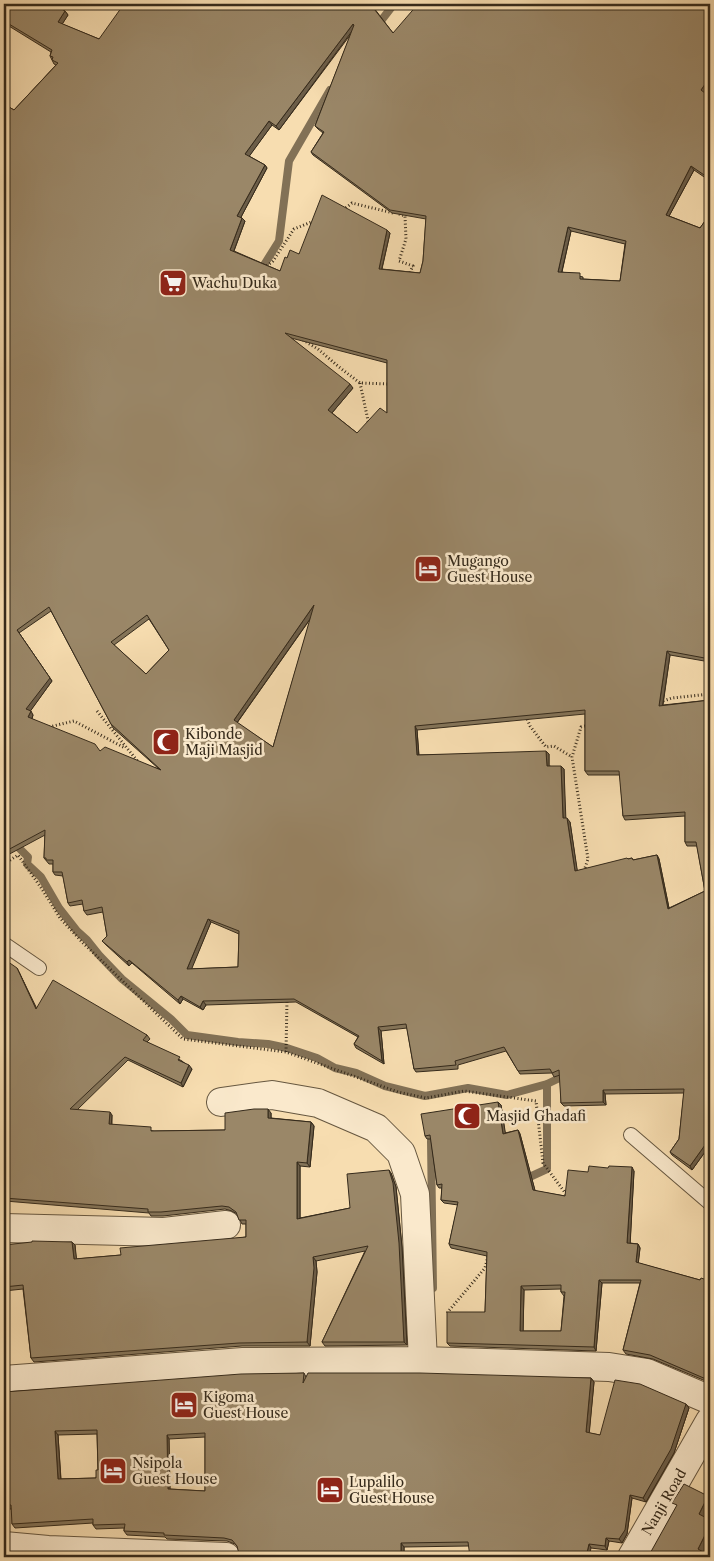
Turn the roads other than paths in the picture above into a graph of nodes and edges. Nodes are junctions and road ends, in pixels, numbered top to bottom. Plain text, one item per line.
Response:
1 (4, 944) edge
2 (39, 968) dead end
3 (221, 1102) dead end
4 (631, 1135) dead end
5 (710, 1203) edge
6 (226, 1225) dead end
7 (4, 1228) edge
8 (423, 1362) junction
9 (4, 1380) edge
10 (710, 1400) edge
11 (710, 1421) edge
12 (4, 1546) edge
13 (226, 1557) edge
14 (632, 1557) edge

1 - 2 lane
3 - 8 street
4 - 5 lane
6 - 7 street
8 - 9 street
8 - 10 street
11 - 14 street, Nanji Road
12 - 13 street

